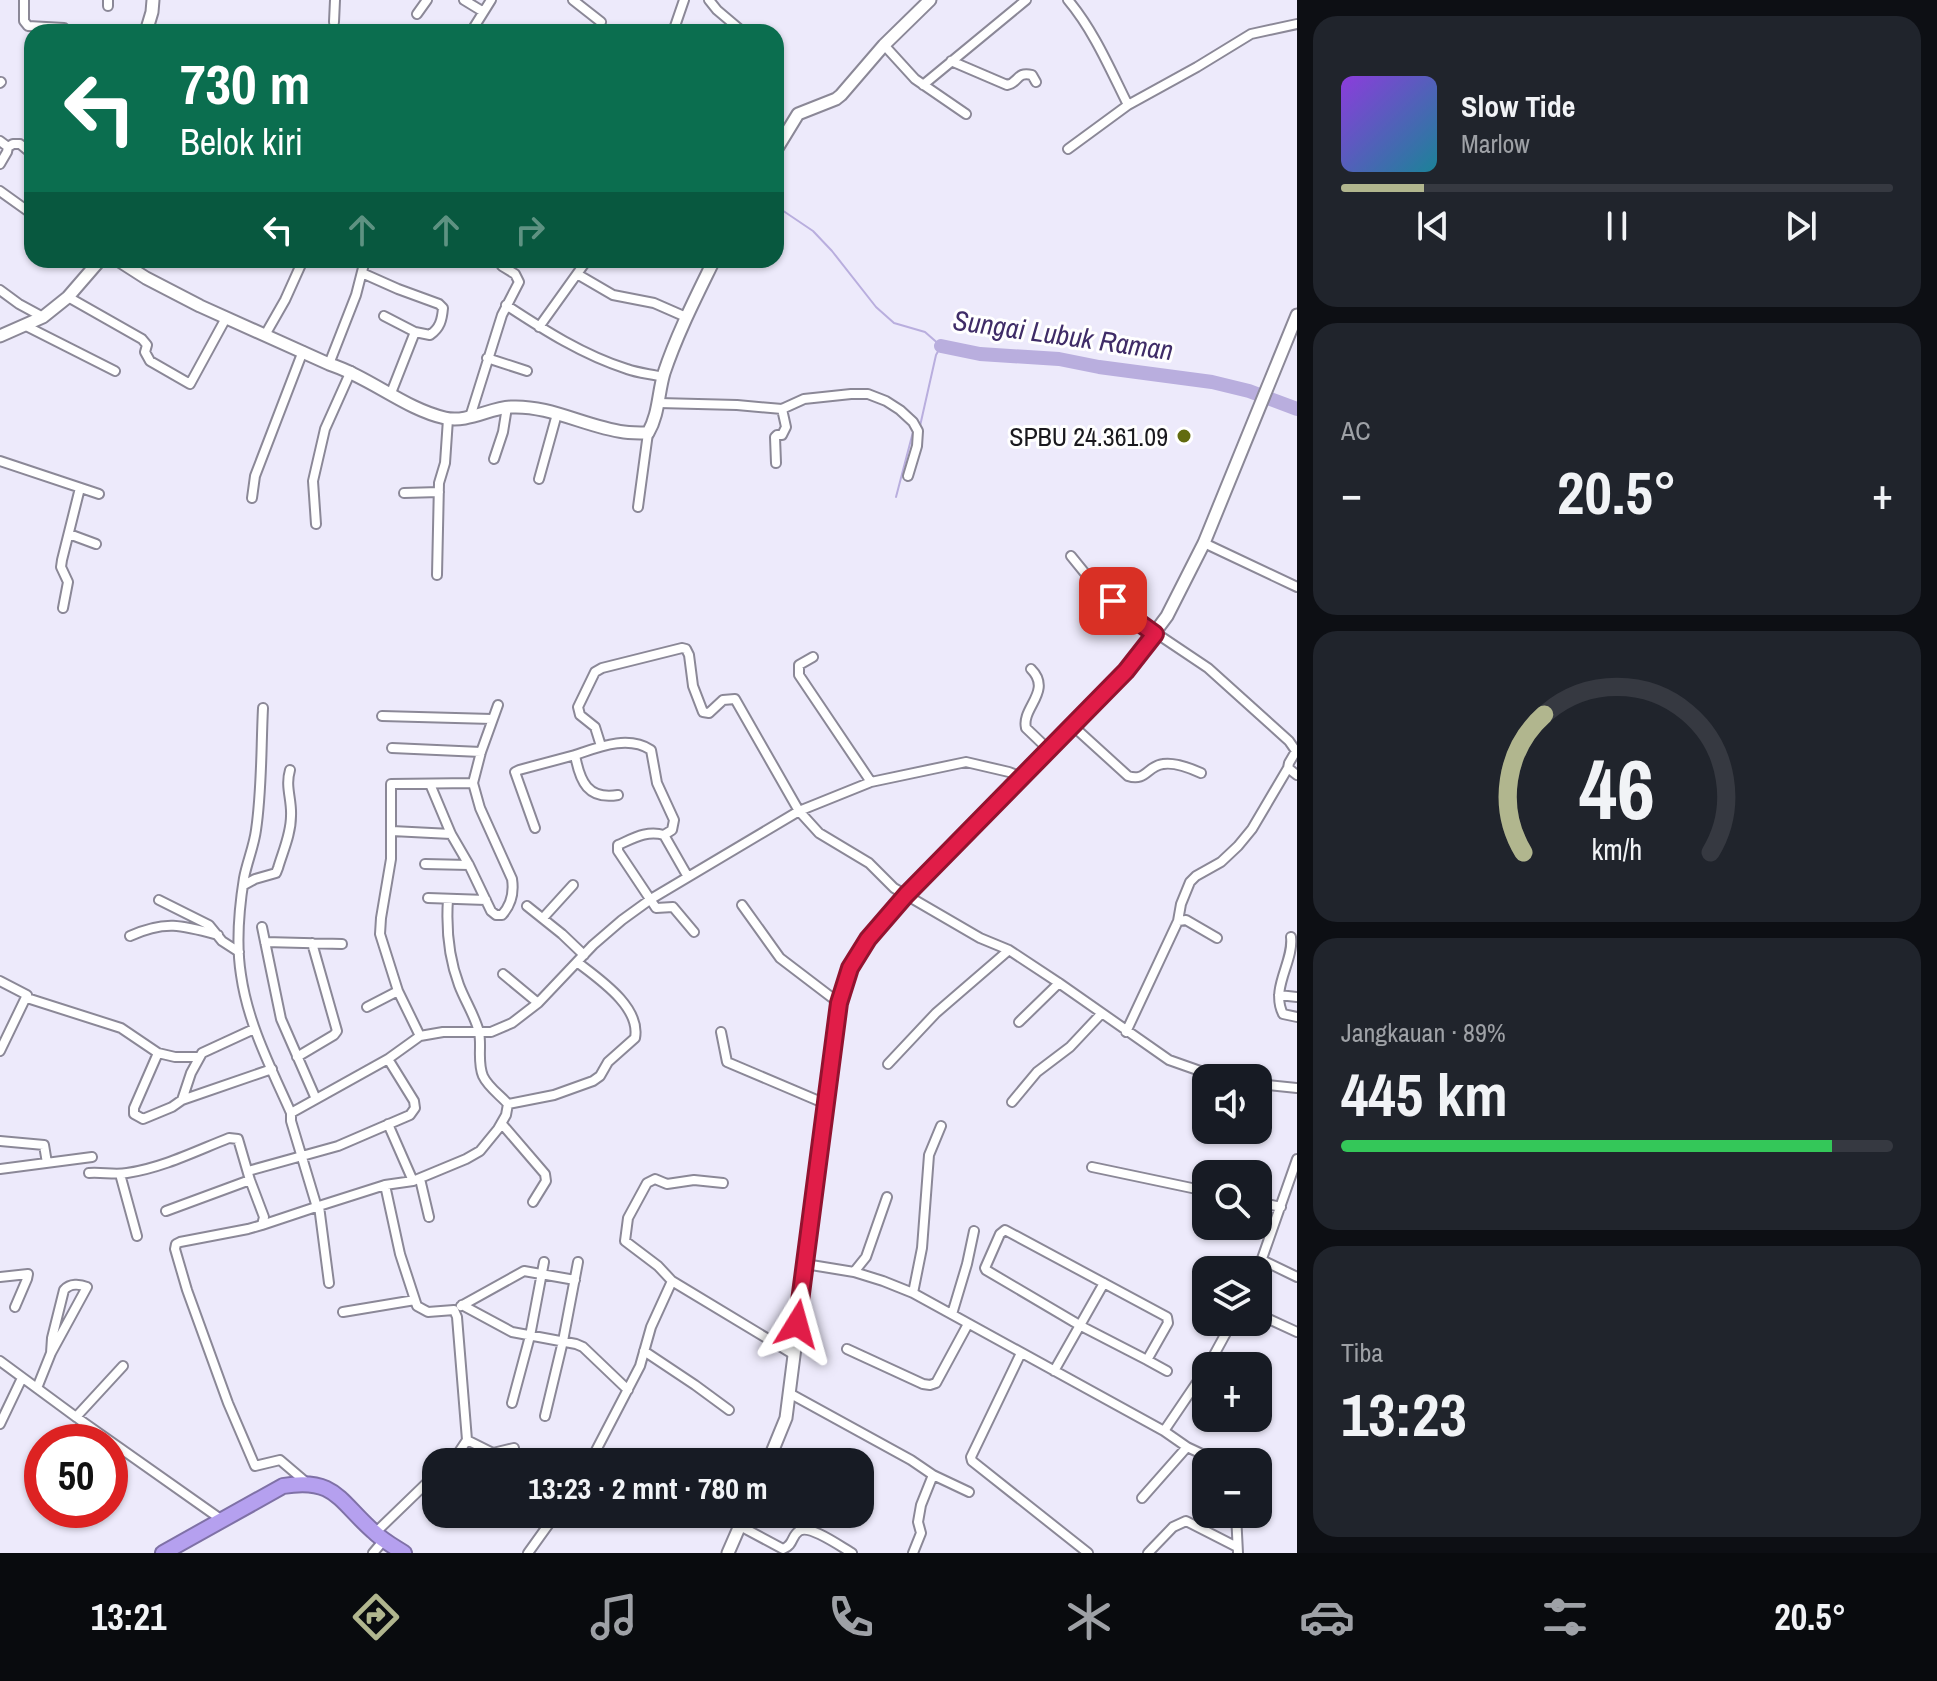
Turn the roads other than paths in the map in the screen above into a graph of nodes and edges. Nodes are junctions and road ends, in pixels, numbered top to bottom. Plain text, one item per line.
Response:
1 (24, 0) edge
2 (153, 0) edge
3 (335, 0) edge
4 (427, 0) edge
5 (464, 0) edge
6 (491, 0) edge
7 (573, 0) edge
8 (684, 0) edge
9 (709, 0) edge
10 (930, 0) edge
11 (1026, 0) edge
12 (1068, 0) edge
13 (482, 11) junction
14 (417, 14) dead end
15 (334, 22) dead end
16 (601, 22) dead end
17 (26, 24) edge
18 (148, 24) edge
19 (475, 24) edge
20 (676, 24) edge
21 (734, 24) edge
22 (1297, 24) edge
23 (884, 45) junction
24 (951, 61) junction
25 (1036, 82) dead end
26 (923, 85) junction
27 (1128, 105) junction
28 (966, 114) dead end
29 (784, 134) edge
30 (4, 144) edge
31 (24, 147) edge
32 (1068, 149) dead end
33 (0, 164) edge
34 (0, 191) edge
35 (24, 208) edge
36 (93, 268) edge
37 (130, 268) edge
38 (299, 268) edge
39 (363, 268) edge
40 (505, 268) edge
41 (581, 268) edge
42 (710, 268) edge
43 (362, 273) junction
44 (577, 274) junction
45 (0, 290) edge
46 (68, 297) junction
47 (506, 305) junction
48 (1297, 315) edge
49 (384, 316) dead end
50 (43, 317) junction
51 (686, 317) junction
52 (226, 318) junction
53 (24, 325) junction
54 (539, 327) junction
55 (415, 332) junction
56 (265, 335) junction
57 (0, 336) edge
58 (303, 351) junction
59 (487, 358) junction
60 (329, 364) junction
61 (115, 371) dead end
62 (351, 371) junction
63 (527, 371) dead end
64 (663, 377) junction
65 (391, 393) junction
66 (659, 403) junction
67 (507, 407) junction
68 (782, 409) junction
69 (557, 414) junction
70 (470, 417) junction
71 (448, 419) junction
72 (648, 433) junction
73 (494, 459) dead end
74 (0, 461) edge
75 (776, 463) dead end
76 (908, 476) dead end
77 (539, 479) dead end
78 (80, 488) junction
79 (439, 492) junction
80 (404, 493) dead end
81 (99, 494) dead end
82 (252, 498) dead end
83 (638, 507) dead end
84 (316, 524) dead end
85 (69, 534) junction
86 (1204, 543) junction
87 (96, 544) dead end
88 (1071, 556) dead end
89 (437, 575) dead end
90 (1297, 587) edge
91 (63, 608) dead end
92 (1155, 634) junction
93 (813, 657) dead end
94 (1031, 669) dead end
95 (498, 705) dead end
96 (263, 708) dead end
97 (382, 716) dead end
98 (492, 719) junction
99 (1073, 726) junction
100 (601, 746) junction
101 (392, 748) dead end
102 (1049, 750) junction
103 (481, 752) junction
104 (575, 755) junction
105 (1288, 768) junction
106 (290, 770) dead end
107 (1201, 773) dead end
108 (1297, 775) edge
109 (1022, 777) junction
110 (871, 782) junction
111 (473, 783) junction
112 (430, 784) junction
113 (618, 795) dead end
114 (799, 811) junction
115 (535, 828) dead end
116 (392, 831) junction
117 (451, 834) junction
118 (664, 835) junction
119 (425, 864) dead end
120 (469, 865) junction
121 (688, 877) junction
122 (244, 885) junction
123 (573, 885) dead end
124 (906, 895) junction
125 (428, 898) dead end
126 (448, 899) junction
127 (651, 899) junction
128 (159, 900) dead end
129 (486, 900) junction
130 (742, 905) dead end
131 (527, 906) dead end
132 (543, 918) junction
133 (1178, 921) junction
134 (262, 927) dead end
135 (694, 932) dead end
136 (219, 935) junction
137 (130, 936) dead end
138 (1291, 937) dead end
139 (1217, 938) dead end
140 (265, 942) junction
141 (312, 943) junction
142 (342, 944) dead end
143 (1009, 950) junction
144 (239, 952) junction
145 (580, 959) junction
146 (503, 974) dead end
147 (0, 981) edge
148 (1059, 983) junction
149 (398, 991) junction
150 (1279, 995) junction
151 (1297, 997) edge
152 (27, 998) junction
153 (538, 1003) junction
154 (839, 1003) junction
155 (367, 1007) dead end
156 (1101, 1014) junction
157 (1297, 1017) edge
158 (1019, 1022) dead end
159 (254, 1029) junction
160 (479, 1032) junction
161 (721, 1032) dead end
162 (1126, 1032) junction
163 (420, 1036) junction
164 (0, 1051) edge
165 (158, 1053) junction
166 (198, 1057) junction
167 (297, 1057) junction
168 (388, 1059) junction
169 (888, 1064) dead end
170 (1192, 1068) edge
171 (272, 1069) junction
172 (1272, 1085) edge
173 (1297, 1088) edge
174 (316, 1099) junction
175 (182, 1100) junction
176 (1012, 1102) dead end
177 (508, 1104) junction
178 (826, 1104) junction
179 (291, 1113) junction
180 (388, 1124) junction
181 (502, 1124) junction
182 (941, 1126) dead end
183 (0, 1141) edge
184 (302, 1155) junction
185 (92, 1157) dead end
186 (1297, 1159) edge
187 (47, 1163) junction
188 (1092, 1167) dead end
189 (0, 1169) edge
190 (89, 1173) dead end
191 (120, 1174) junction
192 (249, 1176) junction
193 (416, 1180) junction
194 (723, 1183) dead end
195 (385, 1185) junction
196 (1192, 1188) edge
197 (887, 1197) dead end
198 (533, 1202) dead end
199 (1272, 1205) edge
200 (319, 1206) junction
201 (1281, 1207) junction
202 (166, 1211) dead end
203 (429, 1217) dead end
204 (262, 1225) junction
205 (974, 1231) dead end
206 (137, 1236) dead end
207 (1263, 1256) edge
208 (544, 1262) dead end
209 (578, 1262) dead end
210 (805, 1264) junction
211 (1272, 1265) edge
212 (854, 1272) junction
213 (542, 1273) junction
214 (1297, 1277) edge
215 (1, 1280) edge
216 (575, 1280) junction
217 (672, 1281) junction
218 (329, 1283) dead end
219 (1104, 1283) junction
220 (913, 1293) junction
221 (415, 1300) junction
222 (15, 1307) dead end
223 (458, 1308) junction
224 (343, 1312) dead end
225 (952, 1314) junction
226 (1272, 1320) edge
227 (968, 1324) junction
228 (1081, 1326) junction
229 (1297, 1332) edge
230 (530, 1336) junction
231 (563, 1341) junction
232 (847, 1349) dead end
233 (644, 1351) junction
234 (51, 1353) junction
235 (1021, 1353) junction
236 (793, 1354) junction
237 (1147, 1360) junction
238 (0, 1361) edge
239 (123, 1366) dead end
240 (1054, 1371) junction
241 (1167, 1371) dead end
242 (22, 1378) junction
243 (37, 1388) junction
244 (628, 1390) junction
245 (1192, 1390) edge
246 (789, 1393) junction
247 (512, 1403) dead end
248 (729, 1410) dead end
249 (545, 1416) dead end
250 (76, 1417) junction
251 (0, 1424) edge
252 (1164, 1431) junction
253 (467, 1440) junction
254 (1187, 1447) junction
255 (462, 1448) edge
256 (483, 1448) edge
257 (597, 1448) edge
258 (774, 1448) edge
259 (1192, 1449) edge
260 (933, 1475) junction
261 (307, 1483) junction
262 (422, 1489) edge
263 (969, 1492) dead end
264 (1142, 1498) dead end
265 (222, 1520) junction
266 (546, 1528) edge
267 (739, 1528) edge
268 (753, 1528) edge
269 (1237, 1528) edge
270 (379, 1537) junction
271 (1238, 1550) edge
272 (165, 1553) edge
273 (373, 1553) edge
274 (404, 1553) edge
275 (528, 1553) edge
276 (728, 1553) edge
277 (852, 1553) edge
278 (913, 1553) edge
279 (1088, 1553) edge
280 (1148, 1553) edge

1 - 17 street
2 - 18 main road
3 - 15 street
4 - 14 street
5 - 13 street
6 - 13 street
7 - 16 street
8 - 20 street
9 - 21 street
10 - 23 main road
11 - 24 street
12 - 27 street
13 - 19 street
22 - 27 street
23 - 26 street
23 - 29 main road
24 - 25 street
24 - 26 street
26 - 28 street
27 - 32 street
30 - 31 street
30 - 33 street
34 - 35 street
36 - 46 main road
37 - 52 main road
38 - 56 street
39 - 43 street
40 - 47 street
41 - 44 street
42 - 51 main road
43 - 55 street
43 - 60 street
44 - 51 street
44 - 54 street
45 - 50 street
46 - 50 main road
46 - 52 street
47 - 54 street
47 - 59 street
48 - 86 main road
49 - 55 street
50 - 53 main road
51 - 64 main road
52 - 56 main road
53 - 57 main road
53 - 61 street
54 - 64 street
55 - 65 street
56 - 58 main road
58 - 60 main road
58 - 82 street
59 - 63 street
59 - 70 street
60 - 62 main road
62 - 65 main road
62 - 84 street
64 - 66 main road
65 - 71 main road
66 - 68 street
66 - 72 main road
67 - 69 main road
67 - 70 main road
67 - 73 street
68 - 75 street
68 - 76 street
69 - 72 main road
69 - 77 street
70 - 71 main road
71 - 79 street
72 - 83 street
74 - 78 street
78 - 81 street
78 - 85 street
79 - 80 street
79 - 89 street
85 - 87 street
85 - 91 street
86 - 90 street
86 - 92 main road
88 - 92 street
92 - 99 main road
92 - 105 street
93 - 110 street
94 - 102 street
95 - 98 street
96 - 122 street
97 - 98 street
98 - 103 street
99 - 102 main road
99 - 107 street
100 - 104 street
100 - 114 street
100 - 118 street
101 - 103 street
102 - 109 main road
103 - 111 street
104 - 113 street
104 - 115 street
105 - 108 street
105 - 133 street
106 - 122 street
109 - 110 street
109 - 124 main road
110 - 114 street
111 - 112 street
111 - 129 street
112 - 116 street
112 - 117 street
114 - 121 street
114 - 124 street
116 - 117 street
116 - 149 street
117 - 120 street
118 - 121 street
118 - 127 street
119 - 120 street
120 - 129 street
121 - 127 street
122 - 144 street
123 - 132 street
124 - 143 street
124 - 154 main road
125 - 126 street
126 - 129 street
126 - 160 street
127 - 135 street
127 - 145 street
128 - 136 street
130 - 154 street
131 - 132 street
132 - 145 street
133 - 139 street
133 - 162 street
134 - 140 street
136 - 137 street
136 - 144 street
138 - 150 street
140 - 141 street
140 - 167 street
141 - 142 street
141 - 167 street
143 - 148 street
143 - 169 street
144 - 159 street
145 - 153 street
145 - 177 street
146 - 153 street
147 - 152 street
148 - 156 street
148 - 158 street
149 - 155 street
149 - 163 street
150 - 151 street
150 - 157 street
152 - 164 street
152 - 165 street
153 - 160 street
154 - 178 main road
156 - 162 street
156 - 176 street
159 - 166 street
159 - 171 street
160 - 163 street
160 - 177 street
161 - 178 street
162 - 170 street
163 - 168 street
165 - 166 street
165 - 175 street
166 - 175 street
167 - 174 street
168 - 174 street
168 - 180 street
171 - 175 street
171 - 179 street
172 - 173 street
174 - 179 street
177 - 181 street
178 - 210 main road
179 - 184 street
180 - 184 street
180 - 193 street
181 - 193 street
181 - 198 street
182 - 220 street
183 - 187 street
184 - 192 street
184 - 200 street
185 - 187 street
186 - 201 street
187 - 189 street
188 - 196 street
190 - 191 street
191 - 192 street
191 - 206 street
192 - 202 street
192 - 204 street
193 - 195 street
193 - 203 street
194 - 217 street
195 - 200 street
195 - 221 street
197 - 212 street
199 - 201 street
200 - 204 street
200 - 218 street
201 - 207 street
204 - 261 street
205 - 225 street
208 - 213 street
209 - 216 street
210 - 212 street
210 - 236 main road
211 - 214 street
212 - 220 street
213 - 216 street
213 - 223 street
213 - 230 street
215 - 222 street
216 - 231 street
217 - 233 street
217 - 236 street
219 - 228 street
219 - 228 street
219 - 237 street
220 - 225 street
221 - 223 street
221 - 224 street
223 - 230 street
223 - 253 street
225 - 227 street
226 - 229 street
227 - 232 street
227 - 235 street
228 - 237 street
228 - 240 street
230 - 231 street
230 - 247 street
231 - 244 street
231 - 249 street
233 - 244 street
233 - 248 street
234 - 234 street
234 - 243 street
235 - 240 street
235 - 279 street
236 - 246 main road
237 - 241 street
238 - 242 street
239 - 250 street
240 - 252 street
242 - 243 street
242 - 251 street
243 - 250 street
244 - 257 street
245 - 252 street
246 - 258 main road
246 - 260 street
250 - 265 street
252 - 254 street
253 - 255 street
253 - 256 street
254 - 259 street
254 - 264 street
260 - 263 street
260 - 278 street
261 - 265 highway
261 - 270 highway
262 - 270 street
265 - 272 highway
266 - 275 street
267 - 276 main road
268 - 277 street
269 - 271 street
270 - 273 street
270 - 274 highway
271 - 280 street

